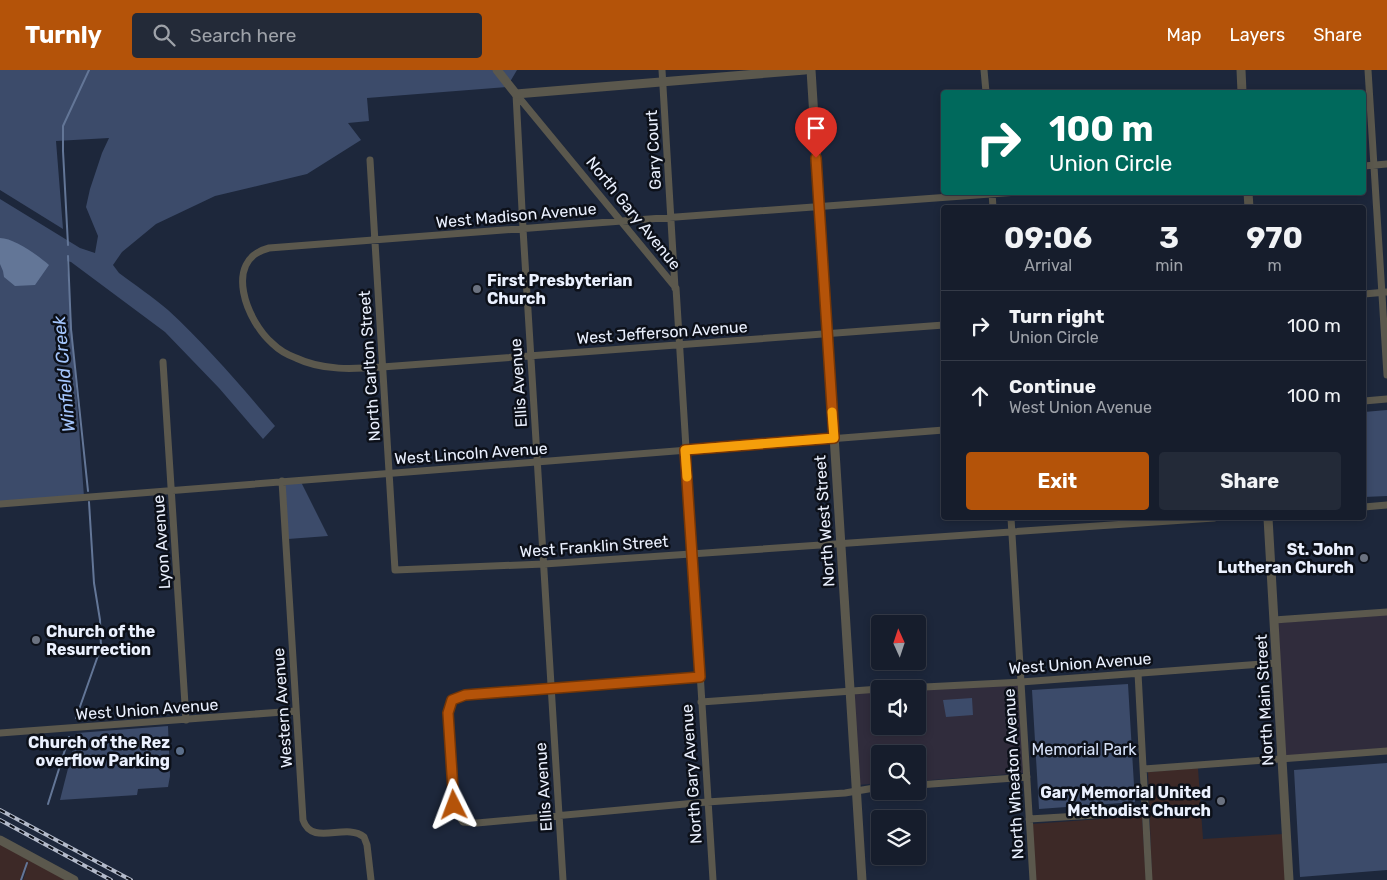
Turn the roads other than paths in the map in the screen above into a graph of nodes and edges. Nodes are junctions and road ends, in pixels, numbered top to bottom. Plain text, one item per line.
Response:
1 (497, 70) edge
2 (662, 70) edge
3 (805, 70) edge
4 (811, 70) edge
5 (984, 70) edge
6 (1241, 70) edge
7 (1368, 70) edge
8 (663, 82) junction
9 (986, 90) edge
10 (1242, 90) edge
11 (516, 94) junction
12 (370, 160) dead end
13 (1387, 164) edge
14 (1374, 165) junction
15 (1366, 166) edge
16 (978, 195) edge
17 (820, 206) junction
18 (670, 218) junction
19 (622, 220) junction
20 (523, 229) junction
21 (375, 240) junction
22 (676, 288) junction
23 (1384, 292) edge
24 (1366, 294) edge
25 (941, 325) edge
26 (827, 334) junction
27 (678, 345) junction
28 (531, 356) junction
29 (163, 362) dead end
30 (382, 367) junction
31 (1387, 375) edge
32 (1387, 399) edge
33 (1366, 401) edge
34 (941, 430) edge
35 (834, 438) junction
36 (685, 450) junction
37 (537, 462) junction
38 (389, 473) junction
39 (282, 481) junction
40 (171, 490) junction
41 (0, 504) edge
42 (1387, 505) edge
43 (1366, 507) edge
44 (1011, 520) edge
45 (1183, 520) edge
46 (1268, 520) edge
47 (1012, 531) junction
48 (841, 544) junction
49 (692, 553) junction
50 (544, 564) junction
51 (395, 570) joint
52 (1387, 612) edge
53 (1274, 620) junction
54 (1276, 663) junction
55 (1138, 673) junction
56 (700, 677) junction
57 (1021, 682) junction
58 (926, 687) edge
59 (551, 688) junction
60 (871, 690) edge
61 (850, 691) junction
62 (701, 702) junction
63 (296, 711) junction
64 (186, 720) junction
65 (0, 733) edge
66 (1387, 751) edge
67 (1282, 759) junction
68 (1144, 769) junction
69 (1027, 777) junction
70 (926, 784) edge
71 (871, 789) edge
72 (856, 791) junction
73 (707, 802) junction
74 (1146, 812) junction
75 (559, 815) junction
76 (1029, 819) junction
77 (0, 840) edge
78 (74, 880) edge
79 (371, 880) edge
80 (563, 880) edge
81 (713, 880) edge
82 (862, 880) edge
83 (1033, 880) edge
84 (1149, 880) edge
85 (1289, 880) edge

1 - 11 street, North Gary Avenue
2 - 8 street, Gary Court
3 - 8 street
4 - 17 street, North West Street
5 - 9 street
6 - 10 street
7 - 14 street
8 - 11 street
8 - 18 street, Gary Court
11 - 19 street, North Gary Avenue
11 - 20 street, Ellis Avenue
12 - 21 street, North Carlton Street
13 - 14 street
14 - 15 street
14 - 23 street
16 - 17 street, West Madison Avenue
17 - 18 street, West Madison Avenue
17 - 26 street, North West Street
18 - 19 street, West Madison Avenue
18 - 22 street, Gary Court
19 - 20 street, West Madison Avenue
19 - 22 street, North Gary Avenue
20 - 21 street, West Madison Avenue
20 - 28 street, Ellis Avenue
21 - 30 street, North Carlton Street
21 - 30 street, West Madison Avenue
22 - 27 street, North Gary Avenue
23 - 24 street
23 - 31 street
25 - 26 street, West Jefferson Avenue
26 - 27 street, West Jefferson Avenue
26 - 35 street, North West Street
27 - 28 street, West Jefferson Avenue
27 - 36 street, North Gary Avenue
28 - 30 street, West Jefferson Avenue
28 - 37 street, Ellis Avenue
29 - 40 street, Lyon Avenue
30 - 38 street, North Carlton Street
32 - 33 street
34 - 35 street, West Lincoln Avenue
35 - 36 street, West Lincoln Avenue
35 - 48 street, North West Street
36 - 37 street, West Lincoln Avenue
36 - 49 street, North Gary Avenue
37 - 38 street, West Lincoln Avenue
37 - 50 street, Ellis Avenue
38 - 39 street, West Lincoln Avenue
38 - 51 street, North Carlton Street
39 - 40 street, West Lincoln Avenue
39 - 63 street, Western Avenue
40 - 41 street, West Lincoln Avenue
40 - 64 street, Lyon Avenue
42 - 43 street
44 - 47 street, North Wheaton Avenue
45 - 47 street, West Franklin Street
46 - 53 street, North Main Street
47 - 48 street, West Franklin Street
47 - 57 street, North Wheaton Avenue
48 - 49 street, West Franklin Street
48 - 61 street, North West Street
49 - 50 street, West Franklin Street
49 - 56 street, North Gary Avenue
50 - 51 street, West Franklin Street
50 - 59 street, Ellis Avenue
52 - 53 street
53 - 54 street, North Main Street
54 - 55 street, West Union Avenue
54 - 67 street, North Main Street
55 - 57 street, West Union Avenue
55 - 68 street
56 - 59 street
56 - 62 street, North Gary Avenue
57 - 58 street, West Union Avenue
57 - 69 street, North Wheaton Avenue
59 - 75 street, Ellis Avenue
59 - 75 street
60 - 61 street
61 - 62 street
61 - 72 street, North West Street
62 - 73 street, North Gary Avenue
63 - 64 street, West Union Avenue
63 - 79 street, Western Avenue
64 - 65 street, West Union Avenue
66 - 67 street
67 - 68 street
67 - 85 street, North Main Street
68 - 74 street
69 - 70 street
69 - 76 street, North Wheaton Avenue
71 - 72 street
72 - 73 street
72 - 82 street, North West Street
73 - 75 street
73 - 81 street, North Gary Avenue
74 - 76 street
74 - 84 street
75 - 80 street, Ellis Avenue
76 - 83 street, North Wheaton Avenue
77 - 78 street

